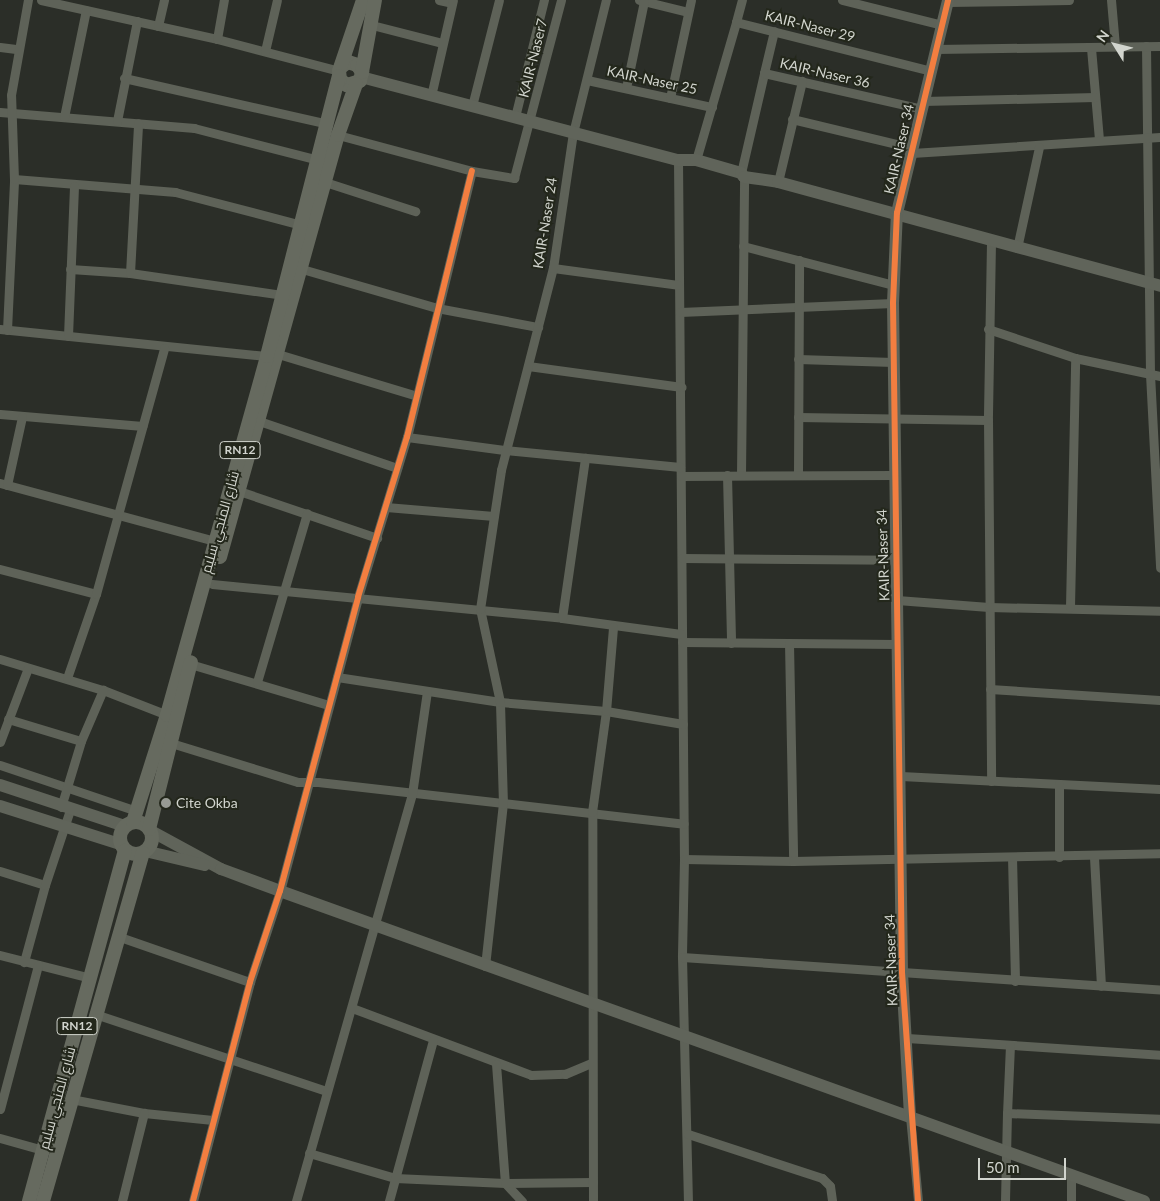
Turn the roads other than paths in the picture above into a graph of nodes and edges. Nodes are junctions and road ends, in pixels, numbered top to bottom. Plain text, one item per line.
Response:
1 (28, 0) edge
2 (42, 0) edge
3 (164, 0) edge
4 (224, 0) edge
5 (277, 0) edge
6 (363, 0) edge
7 (375, 0) edge
8 (439, 0) edge
9 (498, 0) edge
10 (544, 0) edge
11 (561, 0) edge
12 (606, 0) edge
13 (691, 0) edge
14 (742, 0) edge
15 (842, 0) edge
16 (1060, 0) edge
17 (1069, 0) edge
18 (1111, 0) edge
19 (641, 1) edge
20 (948, 1) edge
21 (452, 2) edge
22 (86, 10) junction
23 (688, 12) junction
24 (137, 21) junction
25 (736, 22) junction
26 (368, 24) junction
27 (942, 25) junction
28 (158, 26) junction
29 (774, 31) junction
30 (217, 39) junction
31 (442, 43) junction
32 (1115, 46) junction
33 (1146, 46) junction
34 (1160, 46) edge
35 (0, 47) edge
36 (1091, 48) junction
37 (16, 49) junction
38 (936, 49) junction
39 (264, 51) junction
40 (339, 71) junction
41 (931, 71) junction
42 (764, 73) junction
43 (124, 78) junction
44 (360, 78) junction
45 (587, 80) junction
46 (802, 81) junction
47 (626, 88) junction
48 (431, 96) junction
49 (1095, 97) junction
50 (670, 98) junction
51 (923, 105) junction
52 (472, 106) junction
53 (712, 107) junction
54 (0, 112) edge
55 (13, 114) junction
56 (64, 117) junction
57 (515, 117) junction
58 (792, 119) junction
59 (117, 121) junction
60 (531, 122) junction
61 (138, 123) junction
62 (328, 124) junction
63 (573, 133) junction
64 (338, 135) junction
65 (1160, 136) edge
66 (1147, 138) junction
67 (1099, 139) junction
68 (1039, 147) junction
69 (912, 150) junction
70 (319, 160) junction
71 (678, 160) junction
72 (696, 160) junction
73 (472, 171) junction
74 (743, 175) junction
75 (14, 179) junction
76 (325, 182) junction
77 (778, 182) junction
78 (74, 186) junction
79 (135, 190) junction
80 (414, 211) dead end
81 (898, 213) junction
82 (302, 225) junction
83 (990, 242) junction
84 (743, 246) junction
85 (1018, 248) junction
86 (799, 260) junction
87 (553, 268) junction
88 (70, 269) junction
89 (302, 269) junction
90 (130, 274) junction
91 (678, 285) junction
92 (894, 285) junction
93 (1154, 285) edge
94 (283, 295) junction
95 (893, 303) junction
96 (800, 305) junction
97 (437, 308) junction
98 (741, 310) junction
99 (680, 312) junction
100 (538, 327) junction
101 (988, 329) junction
102 (4, 330) edge
103 (68, 336) junction
104 (164, 348) junction
105 (272, 355) junction
106 (1075, 358) junction
107 (798, 359) junction
108 (893, 362) junction
109 (528, 366) junction
110 (1150, 374) junction
111 (1160, 376) edge
112 (682, 387) junction
113 (414, 395) junction
114 (0, 414) edge
115 (22, 417) junction
116 (798, 417) junction
117 (894, 417) junction
118 (988, 420) junction
119 (258, 422) junction
120 (142, 426) junction
121 (407, 437) junction
122 (507, 450) junction
123 (585, 458) junction
124 (1158, 458) edge
125 (397, 468) junction
126 (681, 471) junction
127 (798, 473) junction
128 (741, 475) junction
129 (894, 475) junction
130 (727, 476) junction
131 (4, 484) edge
132 (239, 491) junction
133 (386, 507) junction
134 (307, 513) junction
135 (116, 515) junction
136 (494, 516) junction
137 (377, 538) junction
138 (214, 541) junction
139 (730, 557) junction
140 (682, 558) junction
141 (894, 560) junction
142 (1160, 568) edge
143 (0, 569) edge
144 (212, 584) junction
145 (285, 590) junction
146 (96, 594) junction
147 (358, 597) junction
148 (897, 600) junction
149 (989, 608) junction
150 (1070, 608) junction
151 (480, 609) junction
152 (1160, 611) edge
153 (562, 618) junction
154 (613, 627) junction
155 (681, 638) junction
156 (731, 643) junction
157 (789, 644) junction
158 (897, 644) junction
159 (0, 659) edge
160 (190, 664) junction
161 (28, 668) junction
162 (67, 678) junction
163 (337, 678) junction
164 (257, 682) junction
165 (990, 689) junction
166 (104, 690) junction
167 (427, 691) junction
168 (1160, 700) edge
169 (500, 702) junction
170 (328, 705) junction
171 (606, 711) junction
172 (167, 715) junction
173 (8, 719) junction
174 (683, 724) junction
175 (81, 741) junction
176 (0, 742) edge
177 (171, 743) junction
178 (0, 765) edge
179 (901, 776) junction
180 (991, 781) junction
181 (309, 784) junction
182 (1059, 784) junction
183 (0, 785) edge
184 (66, 789) junction
185 (1160, 789) edge
186 (412, 794) junction
187 (503, 804) junction
188 (0, 806) edge
189 (65, 809) junction
190 (592, 812) junction
191 (132, 820) junction
192 (684, 824) junction
193 (64, 826) junction
194 (150, 830) junction
195 (122, 847) junction
196 (144, 852) junction
197 (1160, 853) edge
198 (1094, 856) junction
199 (1012, 857) junction
200 (1059, 857) junction
201 (684, 859) junction
202 (901, 859) junction
203 (793, 861) junction
204 (221, 869) junction
205 (0, 871) edge
206 (46, 885) junction
207 (280, 891) junction
208 (375, 923) junction
209 (117, 936) junction
210 (682, 957) junction
211 (1, 958) edge
212 (24, 962) junction
213 (38, 965) junction
214 (485, 966) junction
215 (902, 972) junction
216 (90, 978) junction
217 (1015, 981) junction
218 (250, 982) junction
219 (1101, 986) junction
220 (1160, 990) edge
221 (590, 1005) junction
222 (352, 1008) junction
223 (95, 1014) junction
224 (685, 1038) junction
225 (907, 1038) junction
226 (433, 1040) junction
227 (1010, 1045) junction
228 (1160, 1054) edge
229 (230, 1057) junction
230 (591, 1063) junction
231 (496, 1064) junction
232 (326, 1091) junction
233 (71, 1099) junction
234 (0, 1109) edge
235 (144, 1113) junction
236 (1007, 1113) junction
237 (910, 1116) junction
238 (1160, 1119) edge
239 (213, 1120) junction
240 (688, 1134) junction
241 (0, 1138) edge
242 (43, 1150) junction
243 (1004, 1151) junction
244 (309, 1153) junction
245 (1071, 1174) junction
246 (395, 1178) junction
247 (593, 1182) junction
248 (505, 1183) junction
249 (29, 1201) edge
250 (43, 1201) edge
251 (122, 1201) edge
252 (193, 1201) edge
253 (296, 1201) edge
254 (389, 1201) edge
255 (522, 1201) edge
256 (593, 1201) edge
257 (688, 1201) edge
258 (832, 1201) edge
259 (918, 1201) edge
260 (1004, 1201) edge
261 (1071, 1201) edge
262 (1144, 1201) edge

1 - 37 street
2 - 22 street
3 - 28 street
4 - 30 street
5 - 39 street
6 - 40 main road, شارع المنجي سليم / RN12
7 - 26 main road, شارع المنجي سليم / RN12
8 - 21 street
9 - 52 street
10 - 57 street
11 - 60 street, KAIR-Naser7
12 - 45 street, KAIR-Naser 24
13 - 23 street
14 - 25 street
15 - 27 street
16 - 17 street
16 - 20 street
18 - 32 street
19 - 23 street
19 - 47 street
20 - 27 street, KAIR-Naser 34
21 - 31 street
22 - 24 street
22 - 56 street
23 - 50 street
24 - 28 street
24 - 43 street
25 - 29 street, KAIR-Naser 29
25 - 53 street
26 - 31 street
26 - 44 main road, شارع المنجي سليم / RN12
27 - 38 street, KAIR-Naser 34
28 - 30 street
29 - 41 street, KAIR-Naser 29
29 - 42 street
30 - 39 street
31 - 48 street
32 - 33 street
32 - 36 street
33 - 34 street
33 - 66 street
35 - 37 street
36 - 38 street
36 - 49 street
37 - 55 street
38 - 41 street, KAIR-Naser 34
39 - 40 street
40 - 44 main road
40 - 44 main road
40 - 62 main road, شارع المنجي سليم / RN12
41 - 51 street, KAIR-Naser 34
42 - 46 street, KAIR-Naser 36
42 - 74 street, KAIR-Naser 36
43 - 59 street
43 - 62 street
44 - 48 street
44 - 64 main road, شارع المنجي سليم / RN12
45 - 47 street, KAIR-Naser 25
45 - 63 street, KAIR-Naser 24
46 - 51 street, KAIR-Naser 36
46 - 58 street
47 - 50 street, KAIR-Naser 25
48 - 52 street
49 - 51 street, KAIR-Naser 36
49 - 67 street
50 - 53 street, KAIR-Naser 25
51 - 69 street, KAIR-Naser 34
52 - 57 street
53 - 72 street
54 - 55 street
55 - 56 street
55 - 75 street
56 - 59 street
57 - 60 street
58 - 69 street
58 - 77 street
59 - 61 street
60 - 63 street
60 - 73 street, KAIR-Naser7
61 - 70 street
61 - 79 street
62 - 70 main road, شارع المنجي سليم / RN12
63 - 71 street
63 - 87 street, KAIR-Naser 24
64 - 73 street
64 - 76 main road, شارع المنجي سليم / RN12
65 - 66 street
66 - 67 street
66 - 93 street
67 - 68 street
68 - 69 street
68 - 85 street
69 - 81 street, KAIR-Naser 34
70 - 82 main road, شارع المنجي سليم / RN12
71 - 72 street
71 - 91 street
72 - 74 street
73 - 97 street
74 - 77 street
74 - 84 street, KAIR-Naser 36
75 - 78 street
75 - 102 street
76 - 80 street
76 - 89 main road, شارع المنجي سليم / RN12
77 - 81 street
78 - 79 street
78 - 88 street
79 - 82 street
79 - 90 street
81 - 83 street
81 - 92 street, KAIR-Naser 34
82 - 94 main road, شارع المنجي سليم / RN12
83 - 85 street
83 - 101 street
84 - 86 street
84 - 98 street, KAIR-Naser 36
85 - 93 street
86 - 92 street
86 - 96 street
87 - 91 street
87 - 100 street, KAIR-Naser 24
88 - 90 street
88 - 103 street
89 - 97 street
89 - 105 main road, شارع المنجي سليم / RN12
90 - 94 street
91 - 99 street
92 - 95 street, KAIR-Naser 34
93 - 110 street
94 - 105 main road, شارع المنجي سليم / RN12
95 - 96 street
95 - 108 street, KAIR-Naser 34
96 - 98 street
96 - 107 street
97 - 100 street
97 - 113 street
98 - 99 street
98 - 128 street, KAIR-Naser 36
99 - 112 street
100 - 109 street, KAIR-Naser 24
101 - 106 street
101 - 118 street
102 - 103 street
103 - 104 street
104 - 105 street
104 - 120 street
105 - 113 street
105 - 119 main road, شارع المنجي سليم / RN12
105 - 138 main road, شارع المنجي سليم / RN12
106 - 110 street
106 - 150 street
107 - 108 street
107 - 116 street
108 - 117 street, KAIR-Naser 34
109 - 112 street
109 - 122 street, KAIR-Naser 24
110 - 111 street
110 - 124 street
112 - 126 street
113 - 121 street
114 - 115 street
115 - 120 street
115 - 131 street
116 - 117 street
116 - 127 street
117 - 118 street
117 - 129 street, KAIR-Naser 34
118 - 149 street
119 - 125 street
119 - 132 main road, شارع المنجي سليم / RN12
120 - 135 street
121 - 122 street
121 - 125 street
122 - 123 street
122 - 136 street, KAIR-Naser 24
123 - 126 street
123 - 153 street
124 - 142 street
125 - 133 street
126 - 130 street
126 - 140 street
127 - 128 street
127 - 129 street
128 - 130 street
129 - 141 street, KAIR-Naser 34
130 - 139 street
131 - 135 street
132 - 134 street
132 - 144 main road, شارع المنجي سليم / RN12
133 - 136 street
133 - 137 street
134 - 137 street
134 - 145 street
135 - 138 street
135 - 146 street
136 - 151 street, KAIR-Naser 24
137 - 147 street
138 - 172 main road, شارع المنجي سليم / RN12
139 - 140 street
139 - 141 street
139 - 156 street
140 - 155 street
141 - 148 street, KAIR-Naser 34
143 - 146 street
144 - 145 street
144 - 160 main road, شارع المنجي سليم / RN12
145 - 147 street
145 - 164 street
146 - 162 street
147 - 151 street
147 - 163 street
148 - 149 street
148 - 158 street, KAIR-Naser 34
149 - 150 street
149 - 165 street
150 - 152 street
151 - 153 street
151 - 169 street
153 - 154 street
154 - 155 street
154 - 171 street
155 - 156 street
155 - 174 street
156 - 157 street
157 - 158 street
157 - 203 street
158 - 179 street, KAIR-Naser 34
159 - 161 street
160 - 164 street
160 - 177 main road, شارع المنجي سليم / RN12
161 - 162 street
161 - 173 street
162 - 166 street
163 - 167 street
163 - 170 street
164 - 170 street
165 - 168 street
165 - 180 street
166 - 172 street
166 - 175 street
167 - 169 street
167 - 186 street
169 - 171 street
169 - 187 street
170 - 181 street
171 - 174 street
171 - 190 street
172 - 191 main road, شارع المنجي سليم / RN12
173 - 175 street
173 - 176 street
174 - 192 street
175 - 184 street
177 - 181 street
177 - 194 main road, شارع المنجي سليم / RN12
178 - 184 street
179 - 180 street
179 - 202 street, KAIR-Naser 34
180 - 182 street
181 - 186 street
181 - 207 street
182 - 185 street
182 - 200 street
183 - 189 street
184 - 189 street
184 - 191 street
186 - 187 street
186 - 208 street
187 - 190 street
187 - 214 street
188 - 193 street
189 - 191 street
189 - 193 street
190 - 192 street
190 - 221 street
191 - 194 main road
191 - 195 main road, RN12
192 - 201 street
193 - 195 street
193 - 206 street
194 - 196 main road, RN12
194 - 204 street
195 - 196 main road
195 - 216 main road, شارع المنجي سليم / RN12
196 - 204 street
196 - 209 main road, شارع المنجي سليم / RN12
197 - 198 street
198 - 200 street
198 - 219 street
199 - 200 street
199 - 202 street
199 - 217 street
201 - 203 street
201 - 210 street
202 - 203 street
202 - 215 street, KAIR-Naser 34
204 - 207 street
205 - 206 street
206 - 212 street
207 - 208 street
207 - 218 street
208 - 214 street
208 - 222 street
209 - 218 street
209 - 223 main road, شارع المنجي سليم / RN12
210 - 215 street
210 - 224 street
211 - 212 street
212 - 213 street
213 - 216 street
213 - 234 street
214 - 221 street
215 - 217 street
215 - 225 street, KAIR-Naser 34
216 - 242 main road, شارع المنجي سليم / RN12
217 - 219 street
218 - 229 street
219 - 220 street
221 - 224 street
221 - 230 street
222 - 226 street
222 - 232 street
223 - 229 street
223 - 233 main road, شارع المنجي سليم / RN12
224 - 237 street
224 - 240 street
225 - 227 street
225 - 237 street, KAIR-Naser 34
226 - 231 street
226 - 246 street
227 - 228 street
227 - 236 street
229 - 232 street
229 - 239 street
230 - 231 street
230 - 247 street
231 - 248 street
232 - 244 street
233 - 235 street
233 - 250 main road, شارع المنجي سليم / RN12
235 - 239 street
235 - 251 street
236 - 238 street
236 - 243 street
237 - 243 street
237 - 259 street
239 - 252 street
240 - 257 street
240 - 258 street
241 - 242 street
242 - 249 main road, شارع المنجي سليم / RN12
243 - 245 street
243 - 260 street
244 - 246 street
244 - 253 street
245 - 261 street
245 - 262 street
246 - 248 street
246 - 254 street
247 - 248 street
247 - 256 street
248 - 255 street

